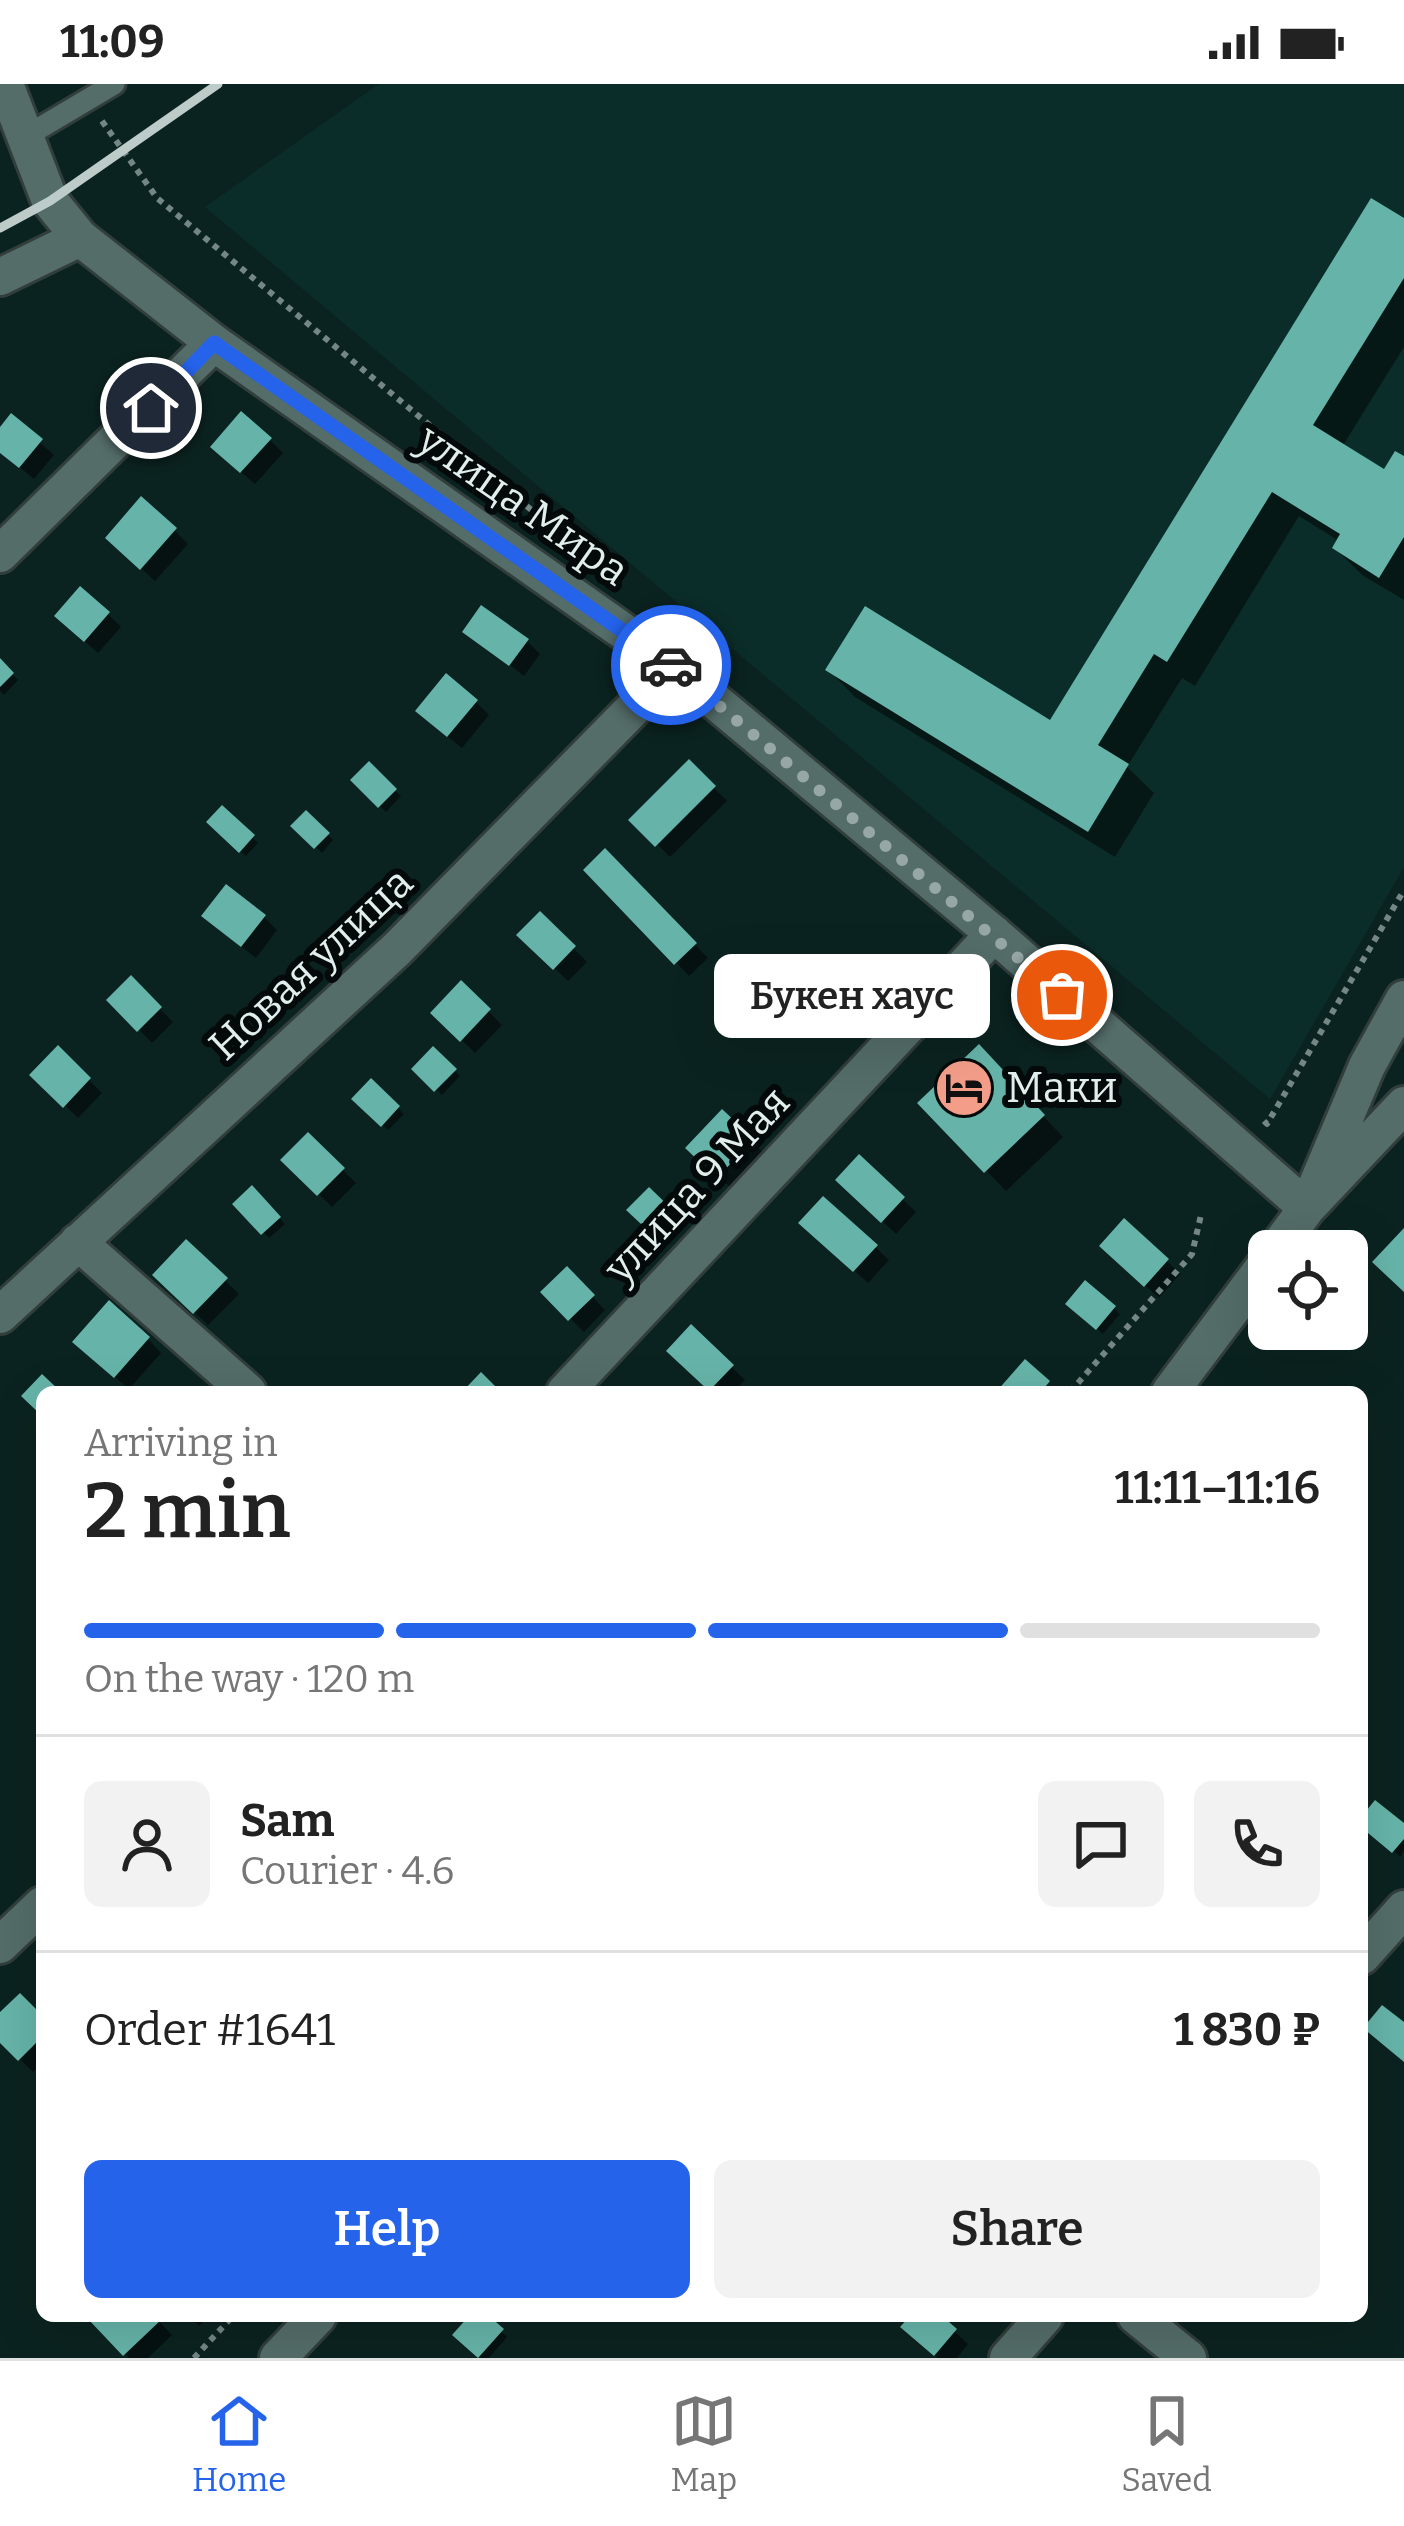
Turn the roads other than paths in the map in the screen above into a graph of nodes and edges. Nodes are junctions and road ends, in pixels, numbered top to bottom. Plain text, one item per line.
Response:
1 (114, 84) edge
2 (10, 108) edge
3 (80, 238) junction
4 (0, 277) edge
5 (214, 343) junction
6 (0, 554) edge
7 (674, 667) junction
8 (994, 934) junction
9 (1404, 999) edge
10 (1404, 1105) edge
11 (1307, 1208) junction
12 (1291, 1230) edge
13 (78, 1242) junction
14 (1248, 1288) edge
15 (0, 1315) edge
16 (241, 1386) edge
17 (571, 1386) edge
18 (1174, 1386) edge
19 (1404, 1909) edge
20 (36, 1912) edge
21 (0, 1946) edge
22 (1368, 1950) edge
23 (313, 2322) edge
24 (1040, 2322) edge
25 (1143, 2322) edge
26 (278, 2358) edge
27 (1008, 2358) edge
28 (1188, 2358) edge

1 - 2 lane
2 - 3 street, улица Мира
3 - 4 street
3 - 5 street, улица Мира
5 - 6 street
5 - 7 street, улица Мира
7 - 8 street, улица Мира
7 - 13 street, Новая улица
8 - 11 street, улица Мира
8 - 17 street, улица 9 Мая
9 - 11 street
10 - 11 street
11 - 12 street
13 - 15 street, Новая улица
13 - 16 street
14 - 18 street
19 - 22 street
20 - 21 street
23 - 26 street
24 - 27 street
25 - 28 street

